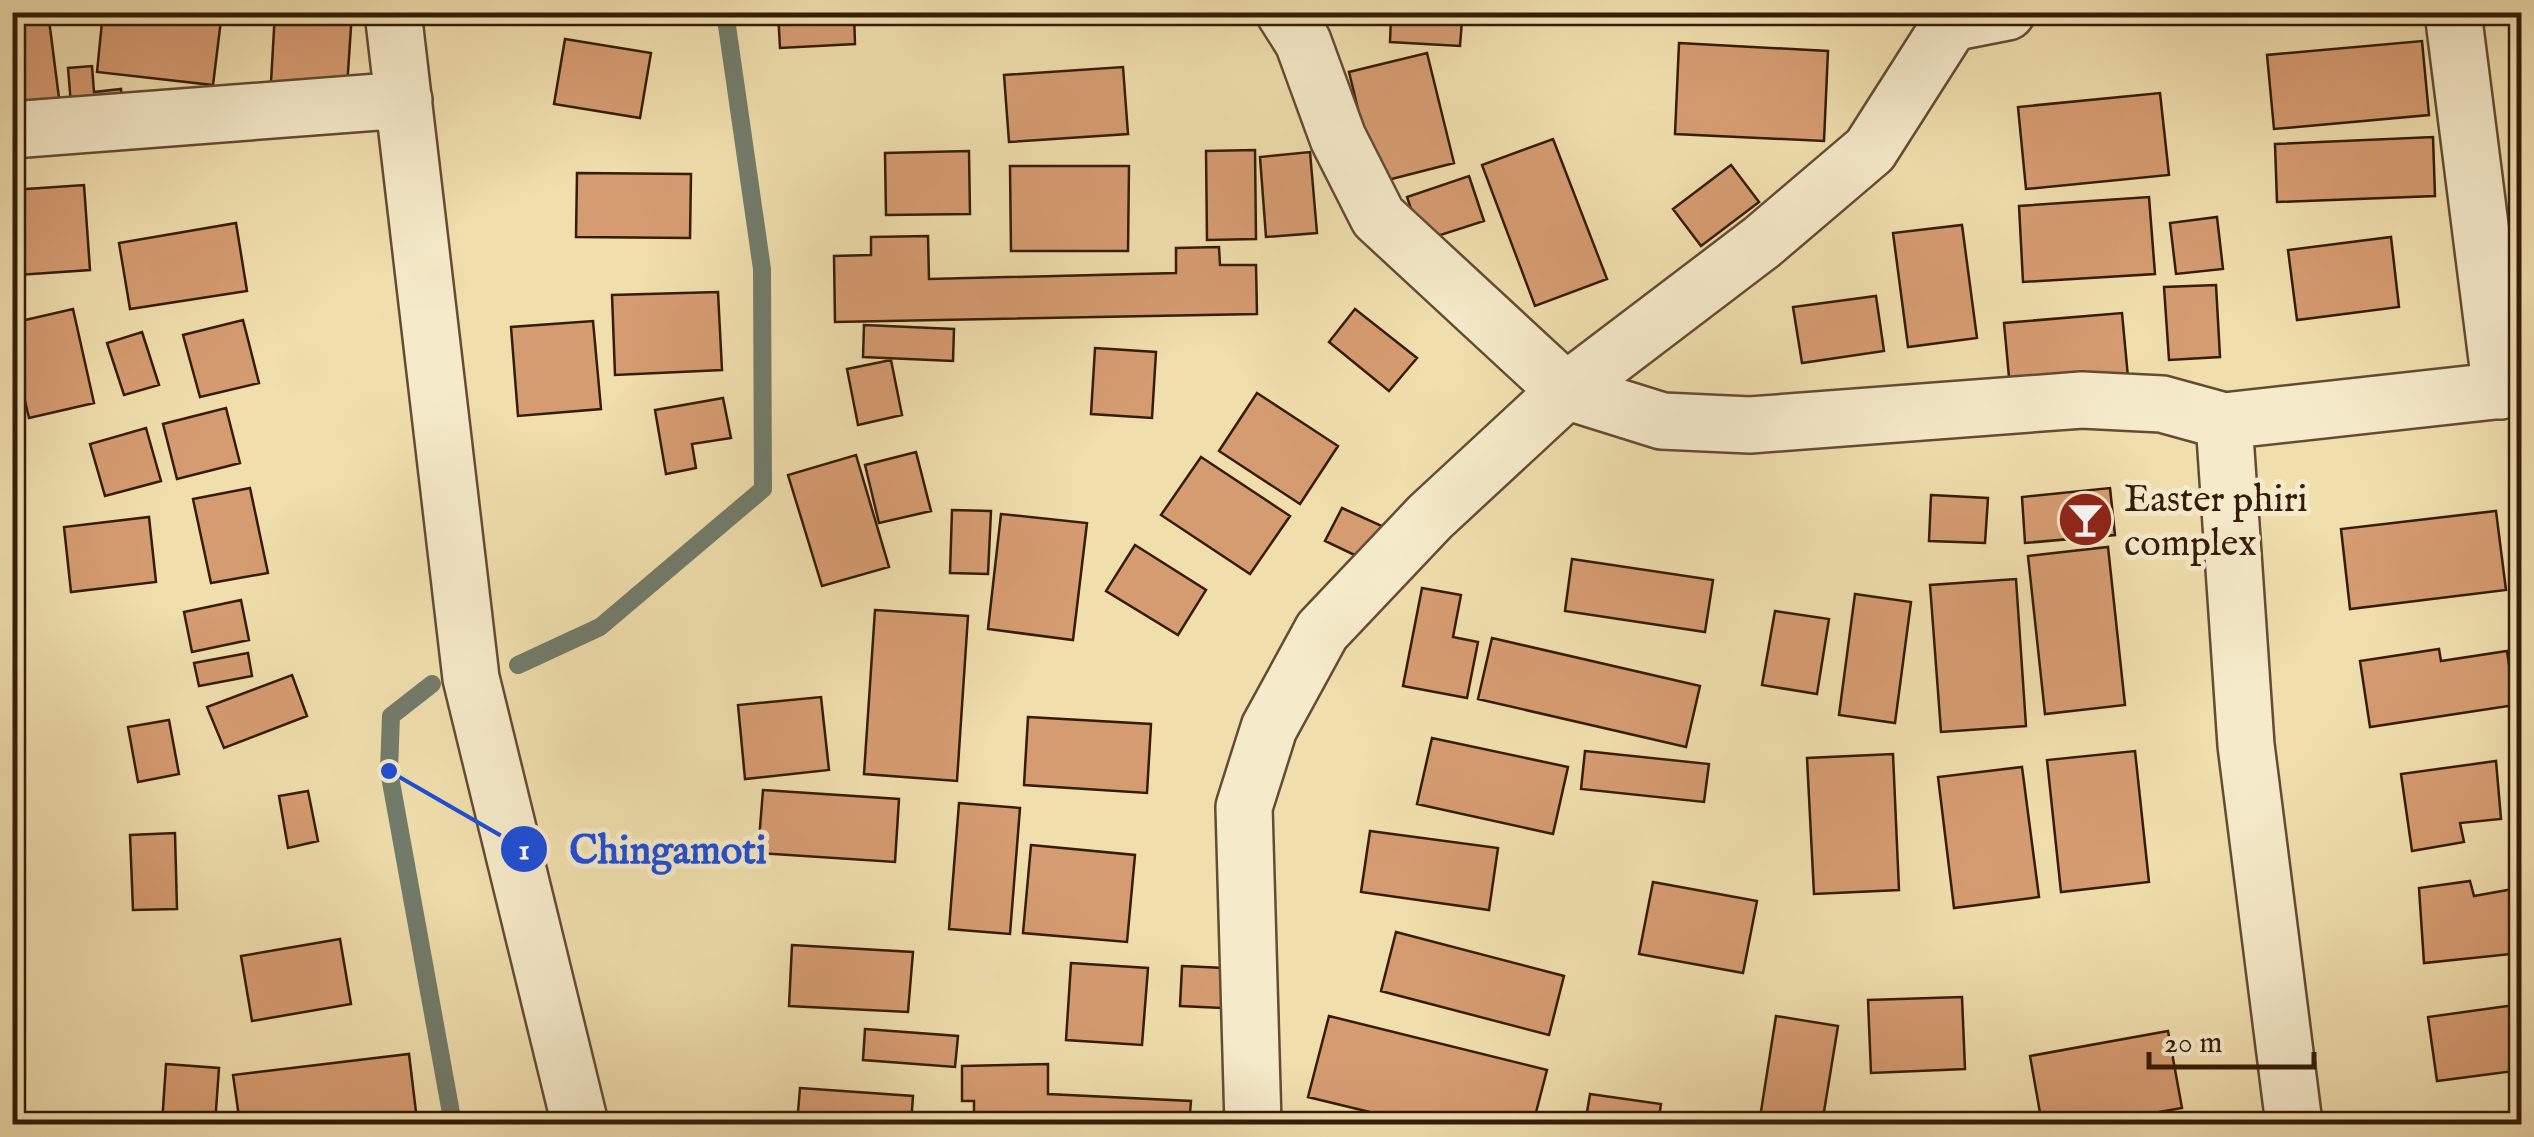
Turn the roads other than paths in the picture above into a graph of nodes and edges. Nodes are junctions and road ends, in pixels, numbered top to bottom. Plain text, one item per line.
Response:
1 (393, 12) edge
2 (1284, 12) edge
3 (2007, 12) edge
4 (2453, 12) edge
5 (1951, 18) edge
6 (404, 100) junction
7 (12, 130) edge
8 (2511, 389) edge
9 (1566, 390) junction
10 (2224, 421) junction
11 (580, 1124) edge
12 (1253, 1124) edge
13 (2294, 1124) edge

1 - 6 street
2 - 9 street
3 - 5 street
4 - 8 street
5 - 9 street
6 - 7 street
6 - 11 street
8 - 10 street
9 - 10 street
9 - 12 street
10 - 13 street

